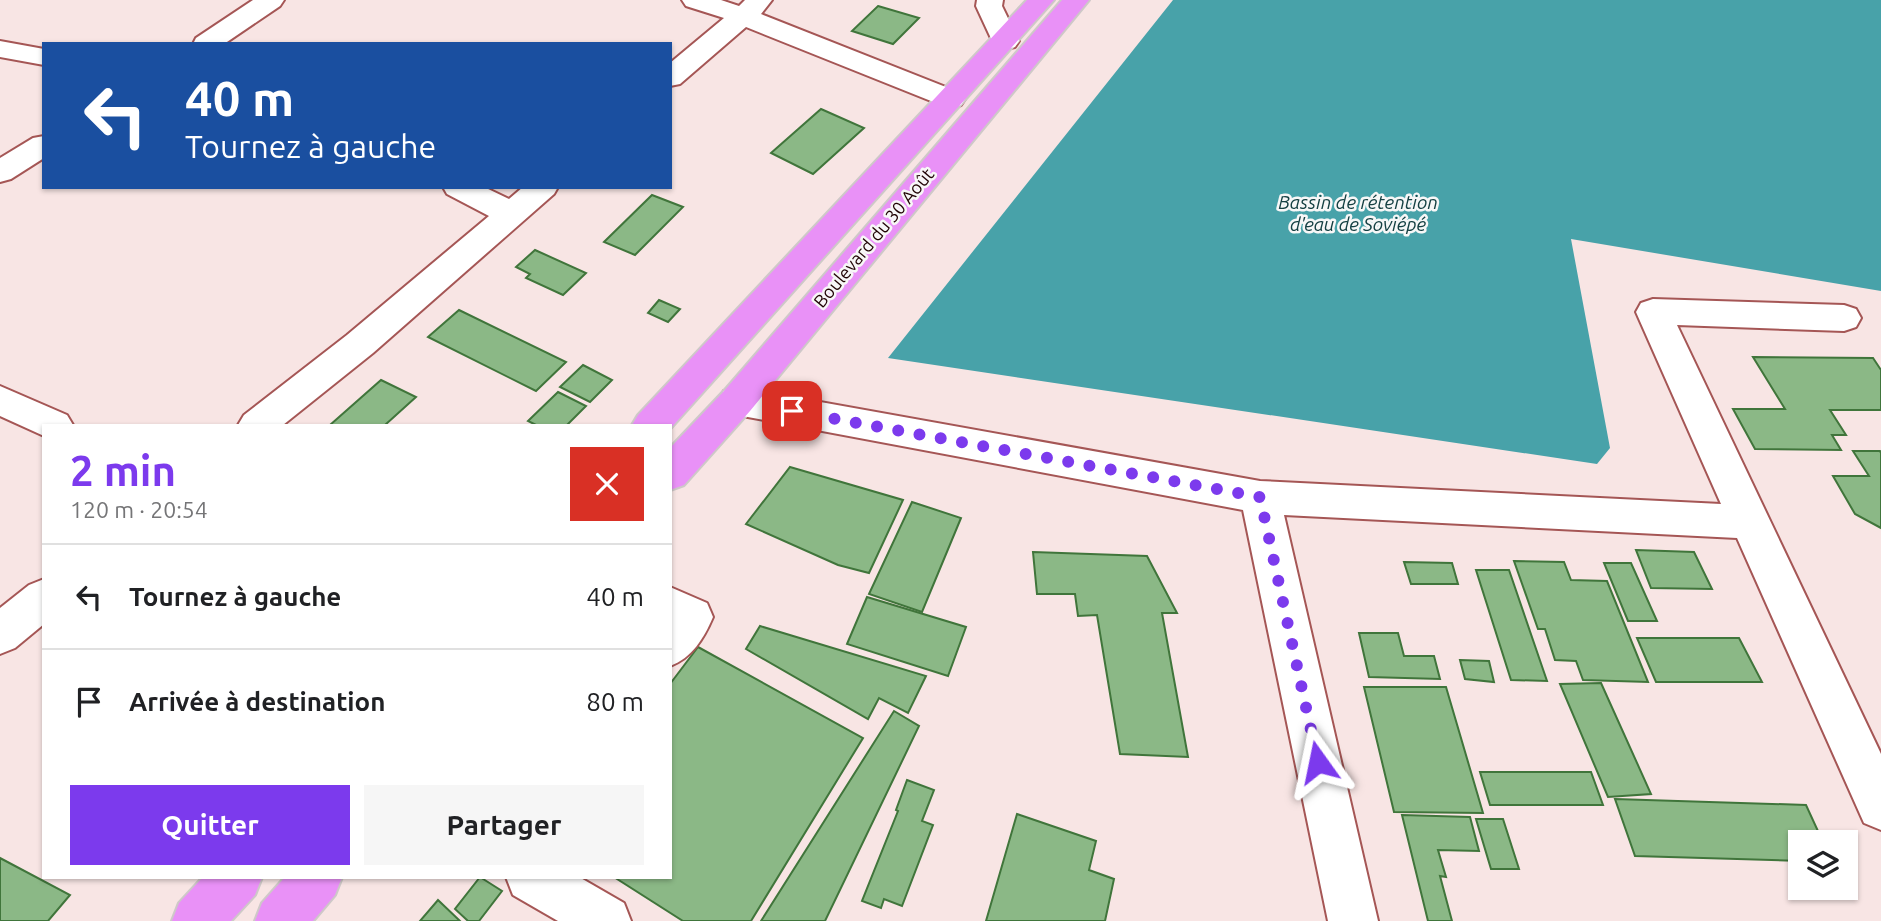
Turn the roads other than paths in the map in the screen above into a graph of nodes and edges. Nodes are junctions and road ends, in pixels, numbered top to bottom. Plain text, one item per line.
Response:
1 (271, 0) edge
2 (695, 0) edge
3 (990, 0) edge
4 (1041, 0) edge
5 (1076, 0) edge
6 (753, 8) edge
7 (209, 42) edge
8 (1019, 46) junction
9 (0, 49) edge
10 (42, 57) edge
11 (672, 76) edge
12 (951, 100) junction
13 (42, 146) edge
14 (0, 172) edge
15 (462, 189) edge
16 (541, 189) edge
17 (512, 214) junction
18 (1844, 318) dead end
19 (0, 400) edge
20 (737, 401) junction
21 (52, 424) edge
22 (258, 424) edge
23 (652, 424) edge
24 (672, 472) edge
25 (1260, 497) junction
26 (1750, 522) junction
27 (42, 600) edge
28 (672, 607) edge
29 (0, 634) edge
30 (672, 643) edge
31 (1881, 806) edge
32 (235, 879) edge
33 (315, 879) edge
34 (534, 879) edge
35 (197, 921) edge
36 (280, 921) edge
37 (606, 921) edge
38 (1353, 921) edge

1 - 7 street
2 - 6 street
3 - 8 street
4 - 8 highway, Boulevard du 30 Août
5 - 8 highway, Boulevard du 30 Août
6 - 11 street
6 - 12 street
8 - 12 highway, Boulevard du 30 Août
8 - 20 highway, Boulevard du 30 Août
9 - 10 street
12 - 23 highway, Boulevard du 30 Août
13 - 14 street
15 - 17 street
16 - 17 street
17 - 22 street
18 - 26 street
19 - 21 street
20 - 24 highway, Boulevard du 30 Août
20 - 25 street
25 - 26 street
25 - 38 street
26 - 31 street
27 - 29 street
28 - 30 street
32 - 35 highway
33 - 36 highway
34 - 37 street

